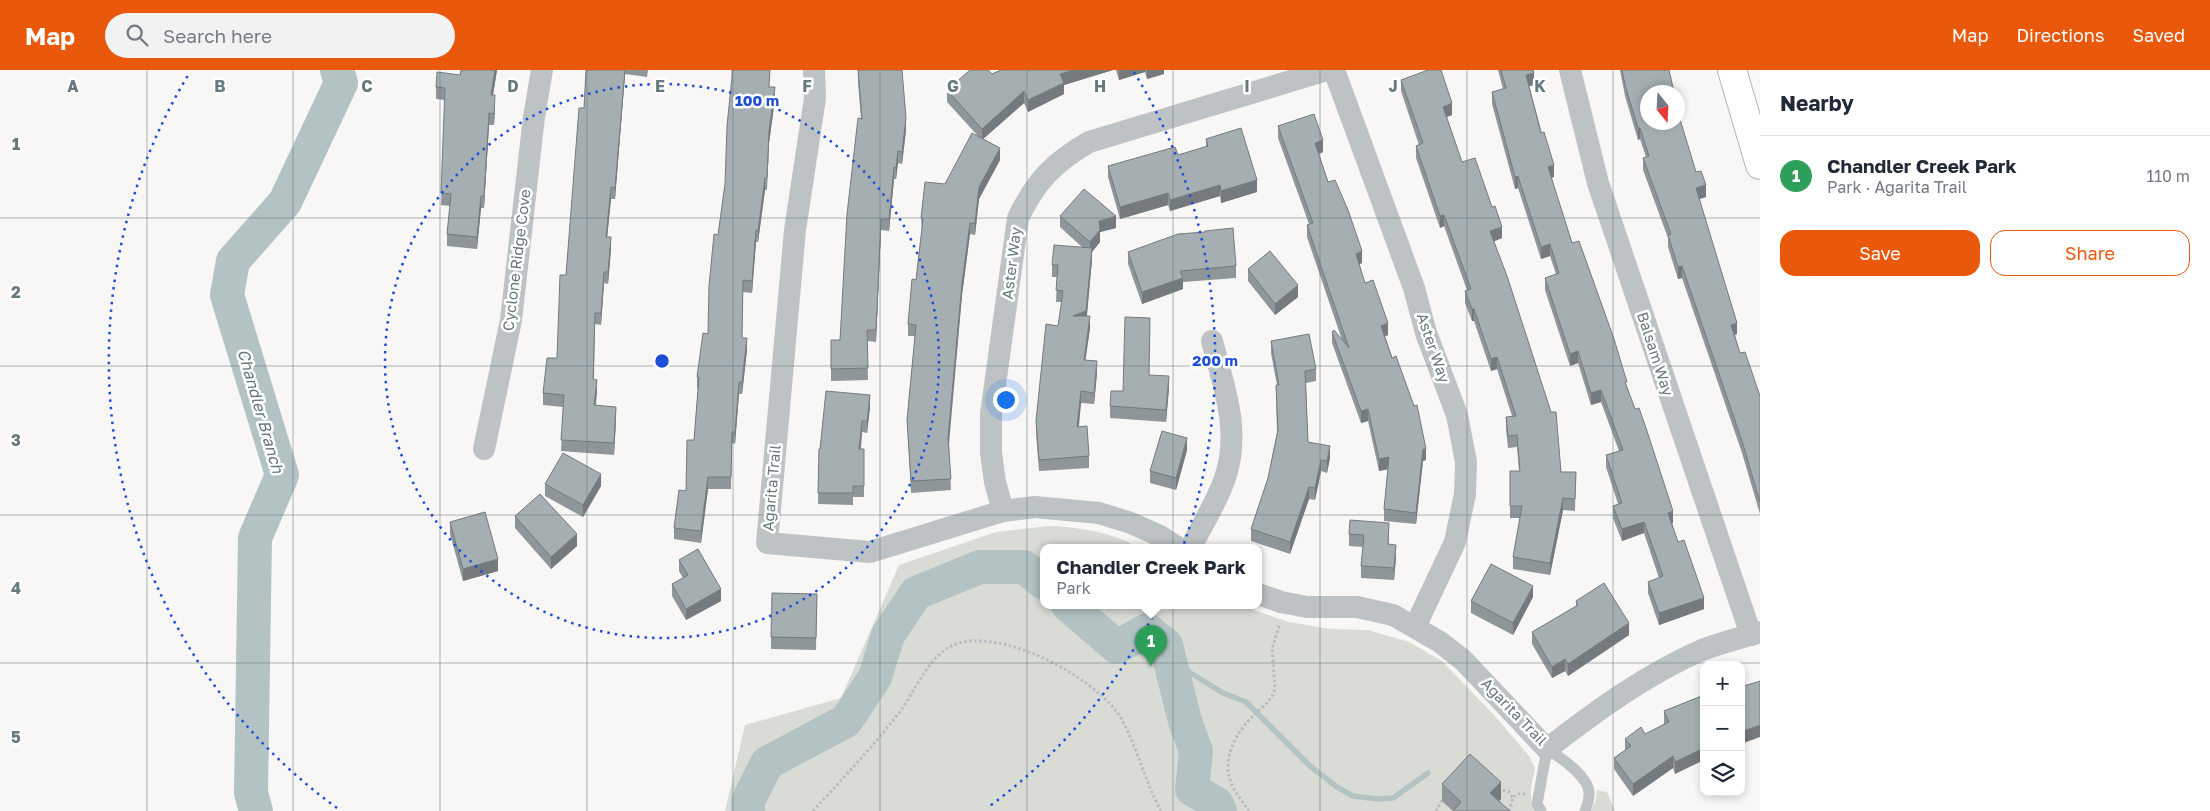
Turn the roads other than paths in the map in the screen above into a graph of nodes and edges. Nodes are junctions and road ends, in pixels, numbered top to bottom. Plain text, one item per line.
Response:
1 (542, 70) edge
2 (814, 70) edge
3 (1326, 70) edge
4 (1334, 70) edge
5 (1570, 70) edge
6 (1732, 70) edge
7 (1758, 154) edge
8 (1212, 342) dead end
9 (484, 449) dead end
10 (1003, 511) junction
11 (1173, 544) edge
12 (1193, 544) edge
13 (1262, 595) edge
14 (1415, 627) junction
15 (1755, 634) edge
16 (1547, 749) junction
17 (1541, 811) edge
18 (1585, 811) edge

1 - 9 street, Cyclone Ridge Cove
2 - 10 street, Agarita Trail
3 - 10 street, Aster Way
4 - 14 street, Aster Way
5 - 15 street, Balsam Way
6 - 7 main road
8 - 12 street
10 - 11 street, Agarita Trail
13 - 14 street, Agarita Trail
14 - 16 street, Agarita Trail
15 - 16 street, Agarita Trail
16 - 17 lane
16 - 18 lane

